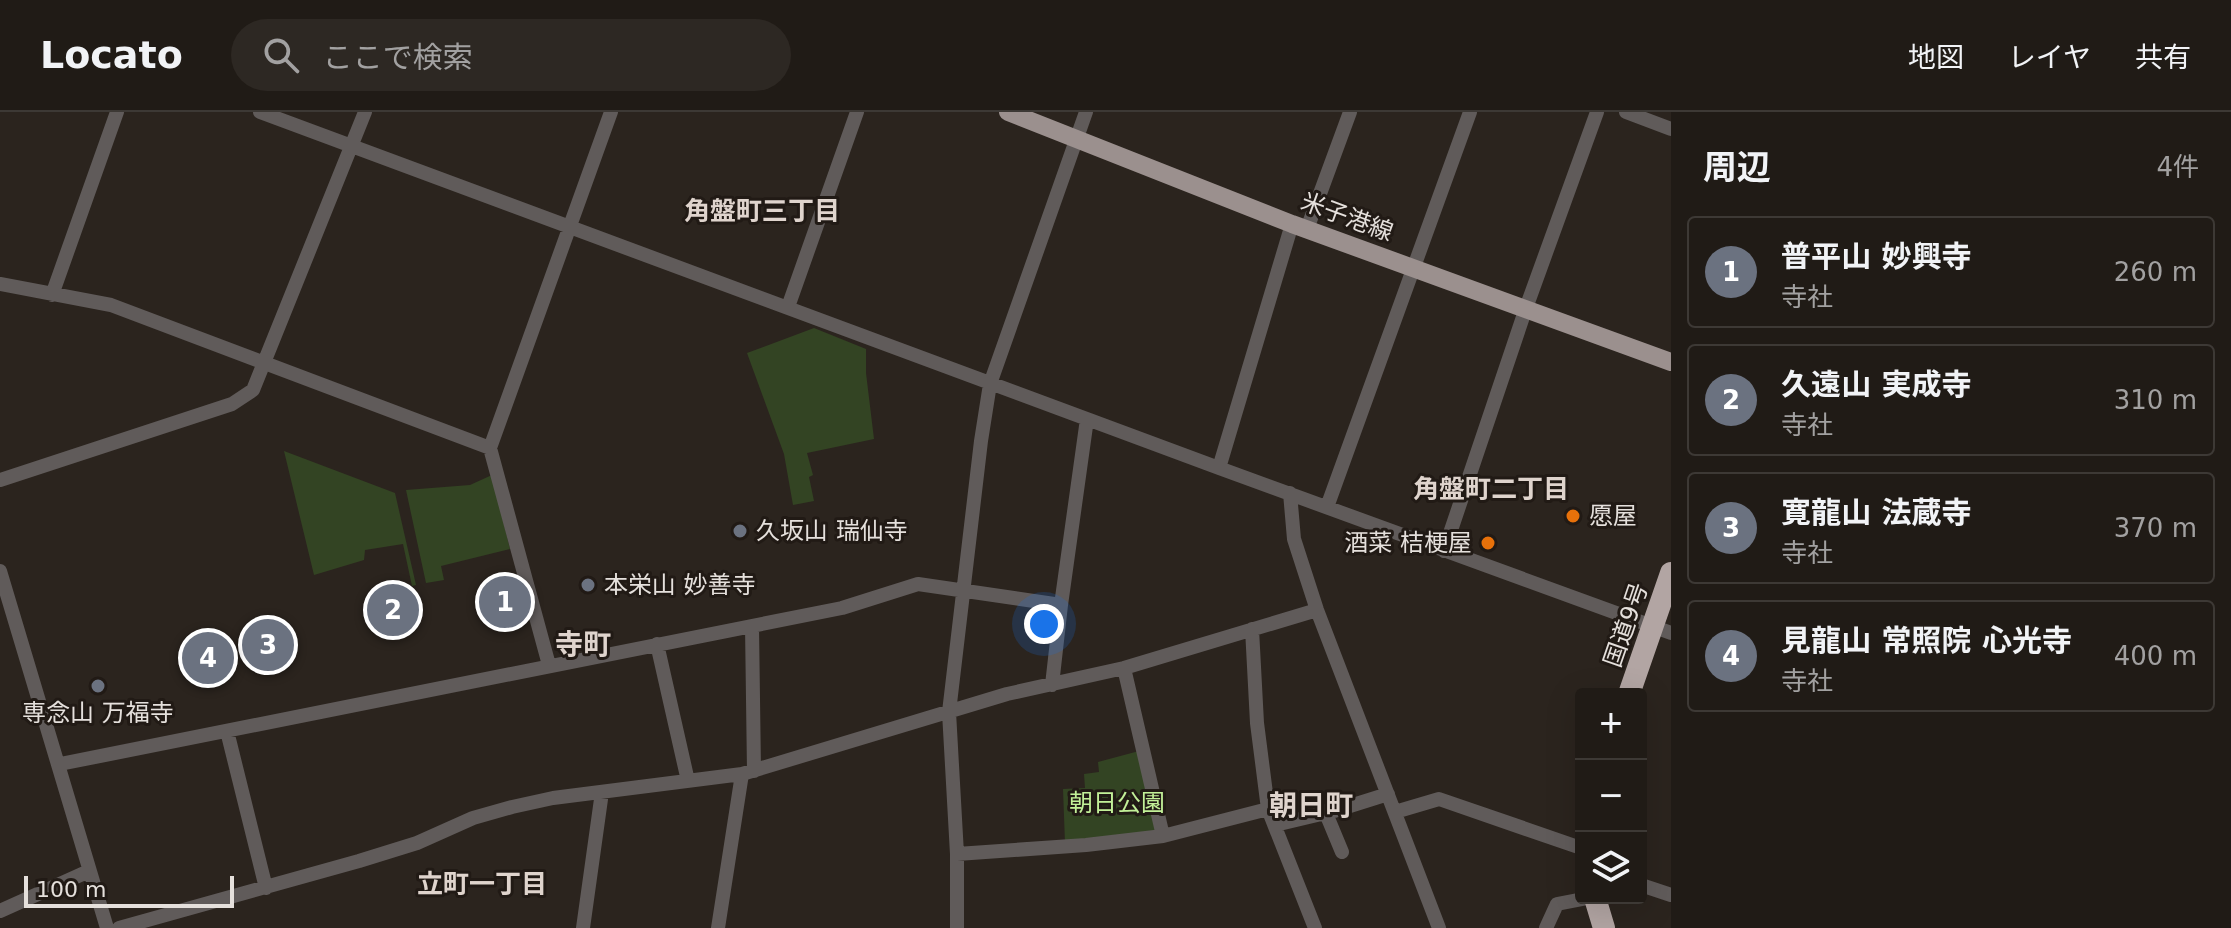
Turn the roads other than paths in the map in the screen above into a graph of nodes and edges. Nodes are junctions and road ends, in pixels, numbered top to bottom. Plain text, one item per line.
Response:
1 (117, 112) edge
2 (260, 112) edge
3 (365, 112) edge
4 (611, 112) edge
5 (857, 112) edge
6 (1008, 112) edge
7 (1086, 112) edge
8 (1350, 112) edge
9 (1470, 112) edge
10 (1597, 112) edge
11 (1626, 112) edge
12 (1671, 129) edge
13 (1077, 137) junction
14 (352, 145) junction
15 (1300, 226) junction
16 (569, 227) junction
17 (1415, 268) junction
18 (0, 284) edge
19 (52, 295) junction
20 (788, 307) junction
21 (1526, 308) junction
22 (1671, 362) edge
23 (264, 363) junction
24 (990, 384) junction
25 (1087, 419) junction
26 (490, 448) junction
27 (1219, 468) junction
28 (0, 480) edge
29 (1290, 493) junction
30 (1327, 507) junction
31 (1444, 551) junction
32 (0, 571) edge
33 (1671, 573) edge
34 (964, 590) junction
35 (1061, 605) junction
36 (1317, 610) junction
37 (752, 626) junction
38 (1252, 629) junction
39 (1662, 630) edge
40 (657, 644) junction
41 (549, 665) junction
42 (1124, 668) junction
43 (1052, 685) junction
44 (1632, 688) edge
45 (949, 712) junction
46 (227, 731) junction
47 (60, 764) junction
48 (748, 772) junction
49 (688, 781) junction
50 (602, 792) junction
51 (1388, 794) junction
52 (1268, 809) junction
53 (1325, 811) junction
54 (1395, 812) junction
55 (1275, 825) junction
56 (1163, 836) junction
57 (1575, 846) edge
58 (1342, 852) dead end
59 (957, 854) junction
60 (89, 871) junction
61 (1647, 887) edge
62 (266, 888) junction
63 (1671, 895) edge
64 (1575, 901) edge
65 (1597, 904) edge
66 (0, 911) edge
67 (107, 928) edge
68 (119, 928) edge
69 (583, 928) edge
70 (718, 928) edge
71 (957, 928) edge
72 (1315, 928) edge
73 (1439, 928) edge
74 (1546, 928) edge
75 (1604, 928) edge

1 - 19 street
2 - 14 street
3 - 14 street
4 - 16 street
5 - 20 street
6 - 13 main road, 米子港線
7 - 13 street
8 - 15 street
9 - 17 street
10 - 21 street
11 - 12 street
13 - 15 main road, 米子港線
13 - 24 street
14 - 16 street
14 - 23 street
15 - 17 main road, 米子港線
15 - 27 street
16 - 20 street
16 - 26 street
17 - 21 main road, 米子港線
17 - 30 street
18 - 19 street
19 - 23 street
20 - 24 street
21 - 22 main road, 米子港線
21 - 31 street
23 - 26 street
23 - 28 street
24 - 25 street
24 - 34 street
25 - 27 street
25 - 35 street
26 - 41 street
27 - 29 street
29 - 30 street
29 - 36 street
30 - 31 street
31 - 39 street
32 - 47 street
33 - 39 highway, 国道9号
34 - 35 street
34 - 37 street
34 - 45 street
35 - 43 street
36 - 38 street
36 - 51 street
37 - 40 street
37 - 48 street
38 - 42 street
38 - 52 street
39 - 44 highway, 国道9号
40 - 41 street
40 - 49 street
41 - 46 street
42 - 43 street
42 - 56 street
43 - 45 street
45 - 48 street
45 - 59 street
46 - 47 street
46 - 62 street
47 - 60 street
48 - 49 street
48 - 70 street
49 - 50 street
50 - 62 street
50 - 69 street
51 - 53 street
51 - 54 street
52 - 55 street
52 - 56 street
53 - 55 street
53 - 58 street
54 - 57 street
54 - 73 street
55 - 72 street
56 - 59 street
59 - 71 street
60 - 66 street
60 - 67 street
61 - 63 street
62 - 68 street
64 - 74 street
65 - 75 highway

